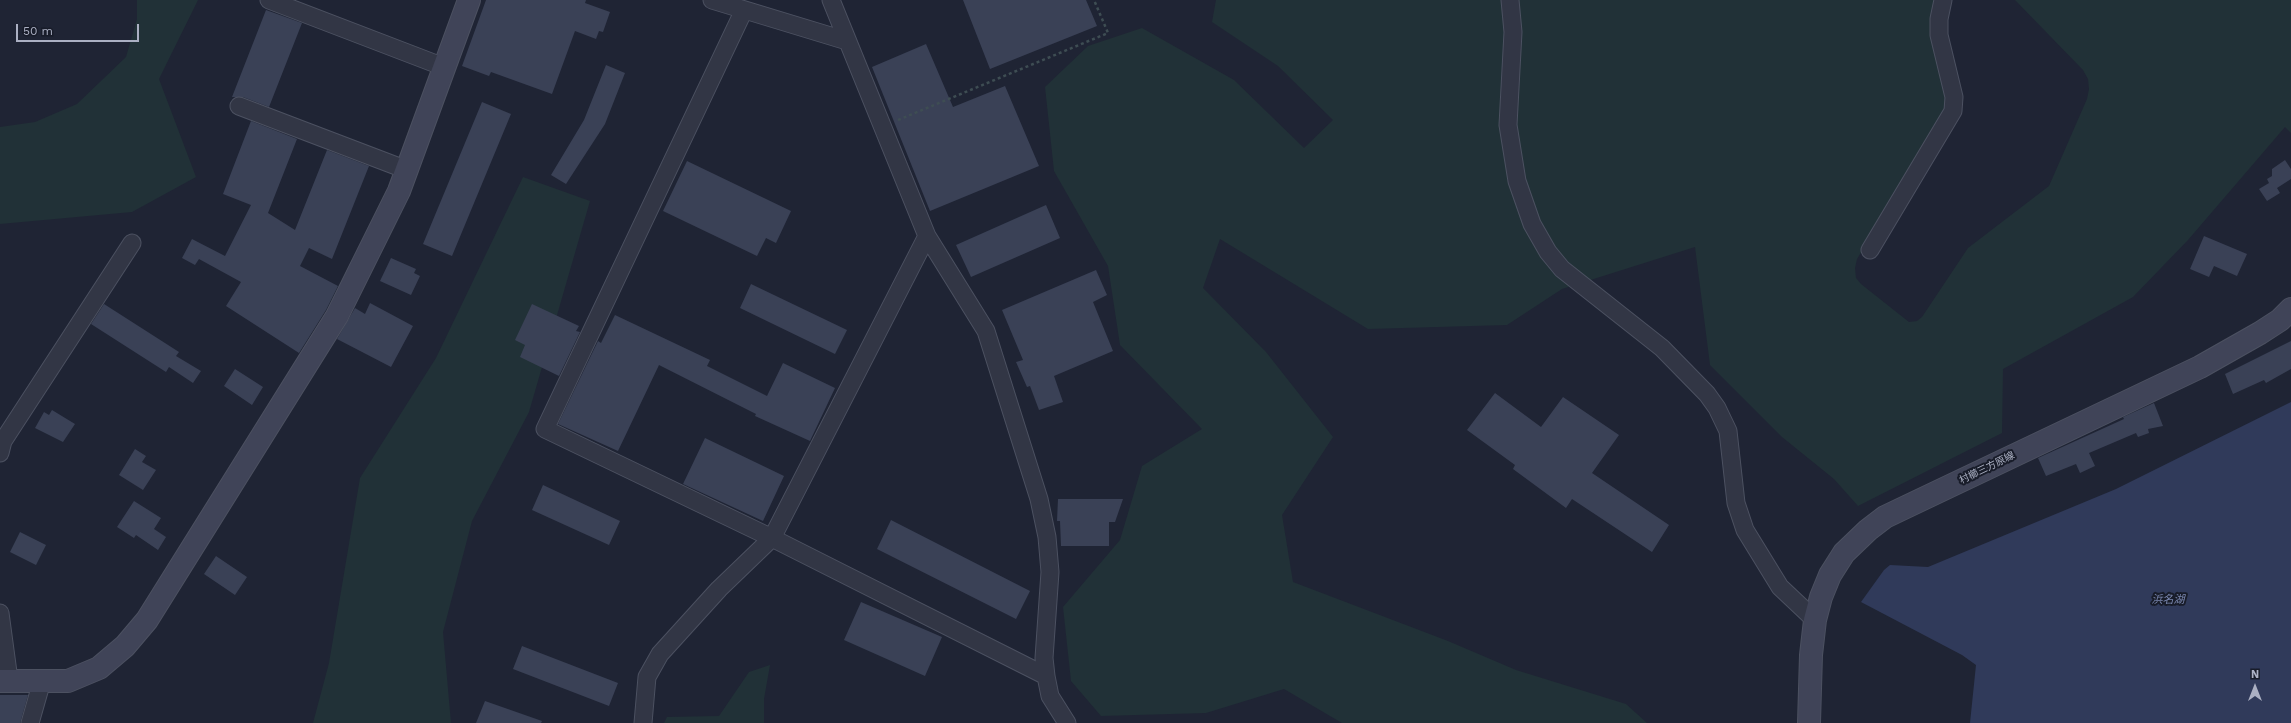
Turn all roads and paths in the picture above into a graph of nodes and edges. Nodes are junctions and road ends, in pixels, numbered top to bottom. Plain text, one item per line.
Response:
1 (269, 0) edge
2 (469, 0) edge
3 (712, 0) edge
4 (831, 0) edge
5 (1094, 0) edge
6 (1510, 0) edge
7 (1943, 0) edge
8 (744, 10) junction
9 (847, 40) junction
10 (444, 68) junction
11 (239, 106) dead end
12 (882, 126) junction
13 (407, 170) junction
14 (927, 236) junction
15 (132, 243) dead end
16 (1870, 250) dead end
17 (2291, 308) edge
18 (0, 453) edge
19 (772, 538) junction
20 (0, 613) edge
21 (1815, 620) junction
22 (1046, 676) junction
23 (5, 681) edge
24 (42, 681) junction
25 (30, 723) edge
26 (643, 723) edge
27 (1067, 723) edge
28 (1809, 723) edge

1 - 10 street
2 - 10 street
3 - 8 street
4 - 9 street
5 - 12 path
6 - 21 street
7 - 16 street
8 - 9 street
8 - 19 street
9 - 12 street
10 - 13 street
11 - 13 street
12 - 14 street
13 - 24 street
14 - 19 street
14 - 22 street
15 - 18 street
17 - 21 street, 村櫛三方原線
19 - 22 street
19 - 26 street
20 - 23 street
21 - 28 street, 村櫛三方原線
22 - 27 street
23 - 24 street
24 - 25 street

